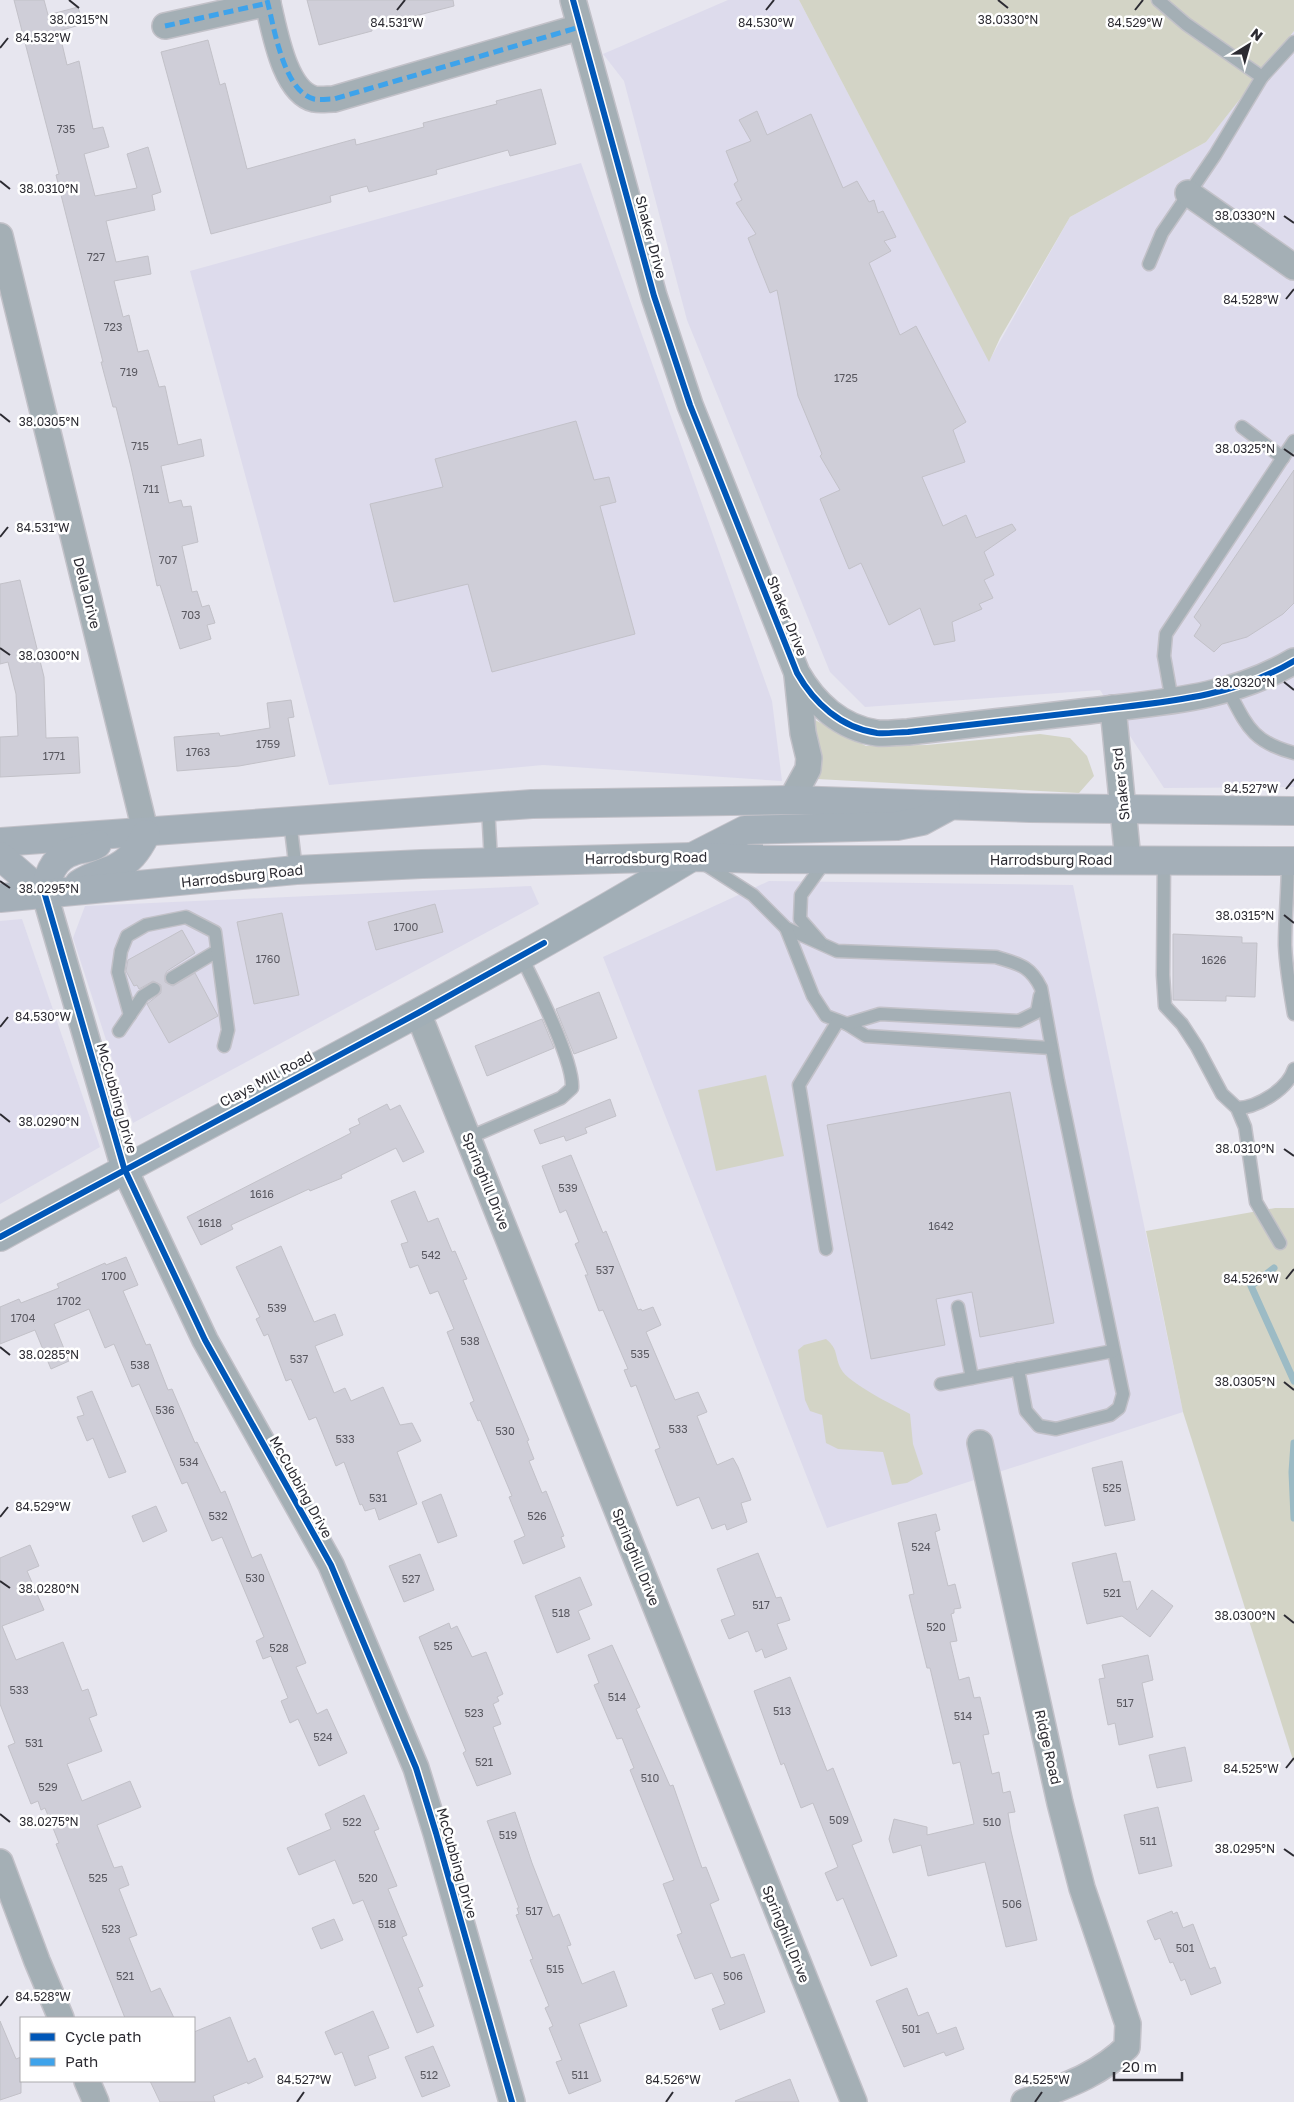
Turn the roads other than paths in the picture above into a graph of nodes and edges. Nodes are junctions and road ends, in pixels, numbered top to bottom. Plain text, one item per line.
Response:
1 (573, 0) edge
2 (1158, 0) edge
3 (267, 2) edge
4 (165, 26) dead end
5 (580, 27) junction
6 (1294, 42) edge
7 (1262, 77) junction
8 (1188, 194) junction
9 (0, 236) edge
10 (1150, 264) dead end
11 (1294, 267) edge
12 (1242, 427) dead end
13 (1294, 441) edge
14 (1283, 458) junction
15 (1294, 661) edge
16 (796, 673) junction
17 (1228, 690) junction
18 (1172, 701) junction
19 (1113, 708) junction
20 (1294, 753) edge
21 (791, 800) junction
22 (952, 805) junction
23 (488, 807) junction
24 (1124, 809) junction
25 (1294, 811) edge
26 (290, 821) junction
27 (146, 834) junction
28 (109, 836) junction
29 (0, 842) edge
30 (0, 856) edge
31 (692, 857) junction
32 (826, 859) junction
33 (1128, 860) junction
34 (1164, 860) junction
35 (1291, 860) edge
36 (491, 861) junction
37 (296, 870) junction
38 (56, 894) junction
39 (0, 898) edge
40 (786, 928) junction
41 (823, 946) junction
42 (217, 951) junction
43 (521, 956) junction
44 (172, 978) dead end
45 (1041, 988) junction
46 (154, 989) dead end
47 (418, 1013) junction
48 (1294, 1013) edge
49 (130, 1015) junction
50 (842, 1022) junction
51 (119, 1031) dead end
52 (224, 1046) dead end
53 (1051, 1048) junction
54 (1294, 1071) edge
55 (1237, 1108) junction
56 (468, 1138) junction
57 (124, 1168) junction
58 (0, 1237) edge
59 (1280, 1243) dead end
60 (826, 1250) dead end
61 (958, 1307) dead end
62 (1113, 1351) junction
63 (1018, 1369) junction
64 (972, 1378) junction
65 (941, 1384) dead end
66 (980, 1442) dead end
67 (0, 1862) edge
68 (61, 2017) edge
69 (87, 2082) edge
70 (96, 2102) edge
71 (512, 2102) edge
72 (854, 2102) edge
73 (1024, 2102) edge

1 - 5 street, Shaker Drive
2 - 7 lane
3 - 4 street
3 - 5 street
5 - 16 street, Shaker Drive
6 - 7 lane
7 - 8 lane
8 - 10 lane
8 - 11 street
9 - 27 street, Della Drive
12 - 14 lane
13 - 14 lane
14 - 18 lane
15 - 17 street, Shaker Drive
16 - 19 street, Shaker Drive
16 - 21 street
17 - 18 street, Shaker Drive
17 - 20 lane
18 - 19 street, Shaker Drive
19 - 24 street, Shaker Srd
21 - 22 main road
21 - 23 main road
22 - 24 main road
22 - 31 main road
23 - 26 main road
23 - 36 lane
24 - 25 main road
24 - 33 street, Shaker Srd
26 - 27 main road
26 - 37 lane
27 - 28 main road
27 - 38 main road
28 - 29 main road
28 - 38 main road
30 - 38 main road
31 - 32 main road, Harrodsburg Road
31 - 36 main road, Harrodsburg Road
31 - 40 lane
31 - 43 main road, Clays Mill Road
32 - 33 main road, Harrodsburg Road
32 - 41 lane
33 - 34 main road, Harrodsburg Road
34 - 35 main road, Harrodsburg Road
34 - 55 lane
35 - 48 lane
36 - 37 main road, Harrodsburg Road
37 - 38 main road, Harrodsburg Road
38 - 39 main road, Harrodsburg Road
38 - 57 street, McCubbing Drive
40 - 41 lane
40 - 50 lane
41 - 45 lane
42 - 44 lane
42 - 49 lane
42 - 52 lane
43 - 47 main road, Clays Mill Road
43 - 56 lane
45 - 50 lane
45 - 53 lane
46 - 49 lane
47 - 56 street, Springhill Drive
47 - 57 main road, Clays Mill Road
49 - 51 lane
50 - 53 lane
50 - 60 lane
53 - 62 lane
54 - 55 lane
55 - 59 lane
56 - 72 street, Springhill Drive
57 - 58 main road, Clays Mill Road
57 - 71 street, McCubbing Drive
61 - 64 lane
62 - 63 lane
62 - 63 lane
63 - 64 lane
64 - 65 lane
66 - 73 street, Ridge Road
67 - 68 street
69 - 70 street

